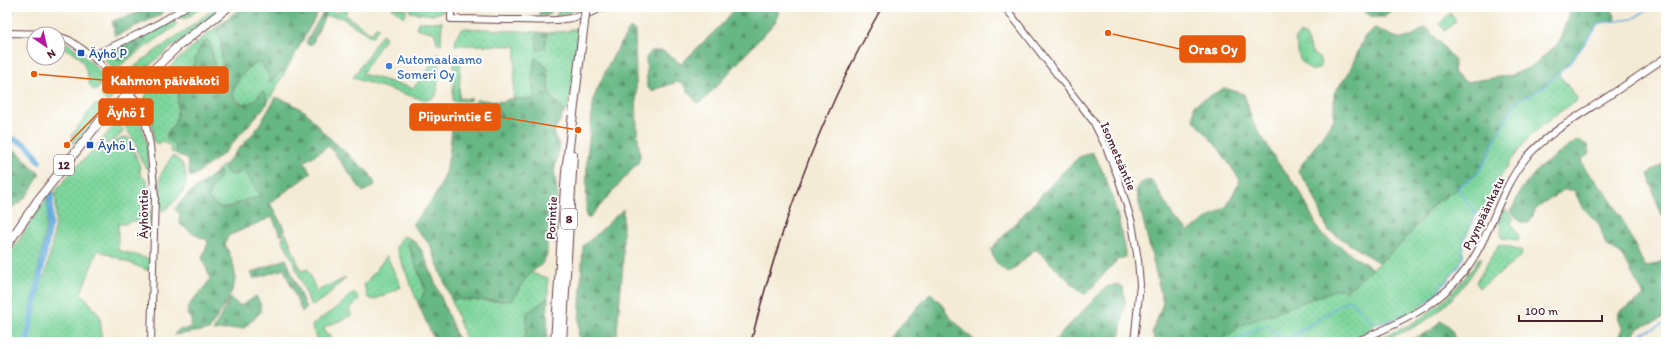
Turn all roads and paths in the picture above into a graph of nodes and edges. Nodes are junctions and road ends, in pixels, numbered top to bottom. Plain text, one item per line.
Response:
1 (184, 7) edge
2 (228, 7) edge
3 (451, 7) edge
4 (586, 7) edge
5 (604, 7) edge
6 (1006, 7) edge
7 (7, 33) edge
8 (26, 33) edge
9 (66, 39) edge
10 (92, 56) junction
11 (1666, 57) edge
12 (129, 92) junction
13 (575, 96) junction
14 (7, 245) edge
15 (151, 342) edge
16 (555, 342) edge
17 (562, 342) edge
18 (1134, 342) edge
19 (1355, 342) edge

1 - 10 main road
2 - 12 highway, 12
3 - 5 main road
4 - 13 highway, Porintie / 8, bridge
6 - 18 main road, Isometsäntie
7 - 8 main road
9 - 10 main road, Äyhöntie
10 - 12 main road, Äyhöntie
11 - 19 main road, Pyynpäänkatu
12 - 14 highway, 12
12 - 15 main road, Äyhöntie
13 - 16 highway, Porintie / 8
13 - 17 highway, Porintie / 8

